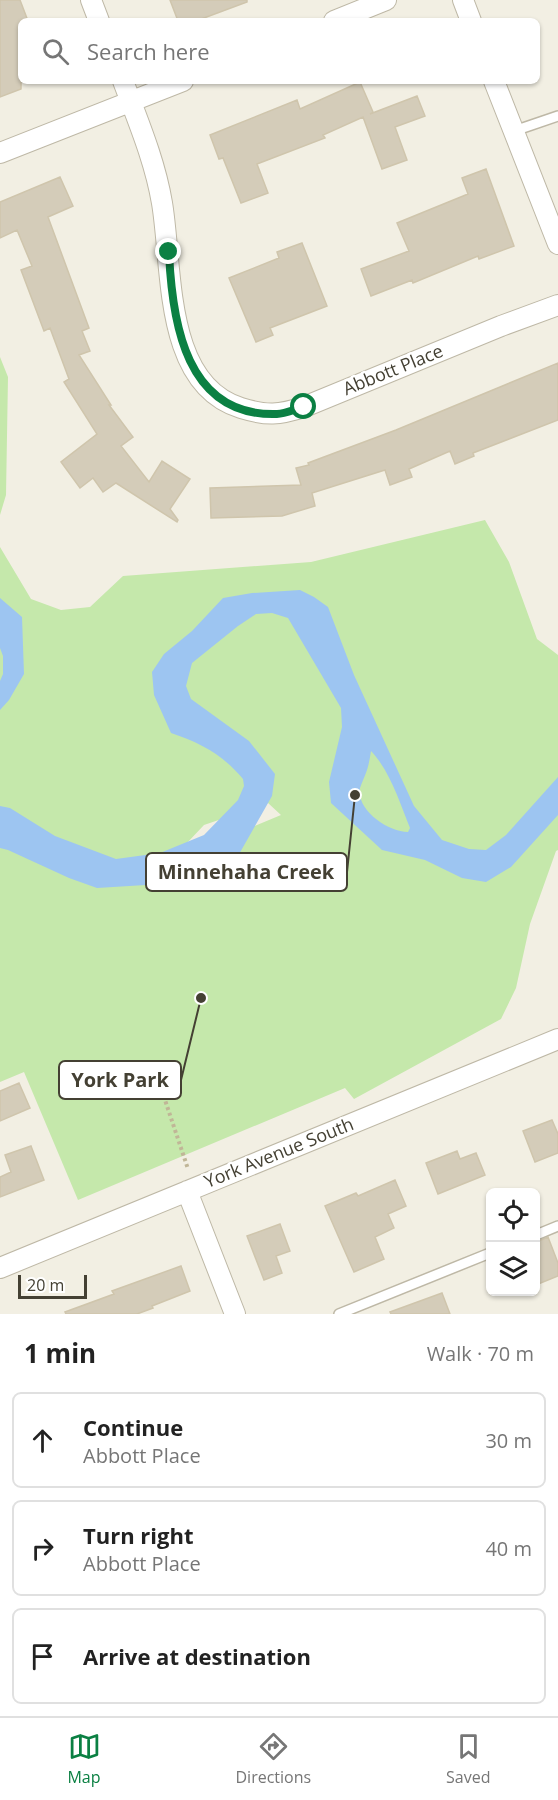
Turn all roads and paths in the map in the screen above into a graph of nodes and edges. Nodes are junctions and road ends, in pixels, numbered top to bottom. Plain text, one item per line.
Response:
1 (91, 0) edge
2 (386, 0) edge
3 (463, 0) edge
4 (98, 18) edge
5 (341, 18) edge
6 (470, 18) edge
7 (124, 84) edge
8 (176, 84) edge
9 (495, 84) edge
10 (131, 102) junction
11 (558, 116) edge
12 (514, 131) junction
13 (0, 153) edge
14 (558, 244) edge
15 (558, 305) edge
16 (558, 1039) edge
17 (156, 1073) dead end
18 (187, 1191) junction
19 (558, 1226) edge
20 (540, 1233) edge
21 (486, 1255) edge
22 (0, 1268) edge
23 (235, 1314) edge
24 (339, 1314) edge

1 - 4 street
2 - 5 street
3 - 6 street
7 - 10 street, Abbott Place
8 - 10 street
9 - 12 street
10 - 13 street
10 - 15 street, Abbott Place
11 - 12 lane
12 - 14 street
16 - 18 street, York Avenue South
17 - 18 path
18 - 22 street, York Avenue South
18 - 23 street
19 - 20 lane
21 - 24 lane

